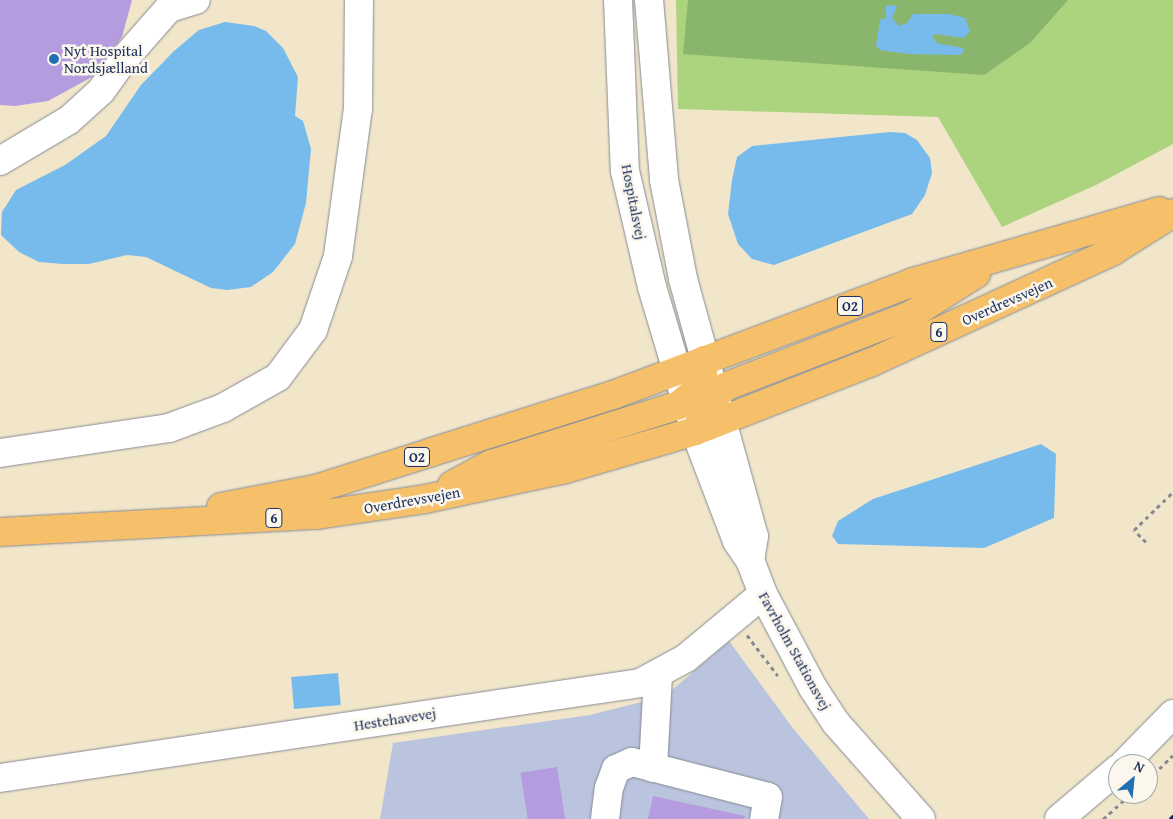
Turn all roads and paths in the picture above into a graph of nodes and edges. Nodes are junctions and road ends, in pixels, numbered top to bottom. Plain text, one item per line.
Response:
1 (196, 0) edge
2 (359, 0) edge
3 (618, 0) edge
4 (649, 0) edge
5 (0, 161) edge
6 (1173, 208) edge
7 (1173, 213) edge
8 (999, 260) junction
9 (704, 360) junction
10 (677, 370) junction
11 (714, 396) junction
12 (685, 400) junction
13 (723, 421) junction
14 (695, 431) junction
15 (0, 453) edge
16 (1173, 492) edge
17 (425, 499) junction
18 (121, 524) junction
19 (0, 532) edge
20 (1146, 542) dead end
21 (750, 560) junction
22 (762, 594) junction
23 (658, 676) junction
24 (1173, 714) edge
25 (1134, 754) edge
26 (1173, 755) edge
27 (653, 768) junction
28 (1158, 770) edge
29 (1108, 777) edge
30 (0, 778) edge
31 (1120, 804) edge
32 (915, 812) edge
33 (1058, 818) edge
34 (605, 819) edge
35 (764, 819) edge
36 (942, 819) edge
37 (1103, 819) edge

1 - 5 street
2 - 15 street
3 - 10 street, Hospitalsvej
4 - 9 street
6 - 8 main road, Overdrevsvejen / O2
7 - 13 main road, Overdrevsvejen / 6
8 - 9 main road, Overdrevsvejen / O2
8 - 11 main road
9 - 10 main road, Overdrevsvejen / O2
9 - 11 street
9 - 12 main road
10 - 12 street
10 - 18 main road, Overdrevsvejen / O2
11 - 13 street
11 - 14 main road
12 - 14 street
12 - 17 main road
13 - 14 main road, Overdrevsvejen / 6
13 - 21 street, Favrholm Stationsvej
14 - 17 main road, Overdrevsvejen / 6
14 - 21 street, Favrholm Stationsvej
16 - 20 path
17 - 18 main road, Overdrevsvejen / 6
18 - 19 main road, Overdrevsvejen / 6
21 - 22 street, Favrholm Stationsvej
22 - 23 street, Hestehavevej
22 - 32 street, Favrholm Stationsvej
23 - 27 street
23 - 30 street, Hestehavevej
24 - 25 street
26 - 28 path
27 - 34 street
27 - 35 street
29 - 33 street
31 - 37 path
32 - 36 street, Favrholm Stationsvej

